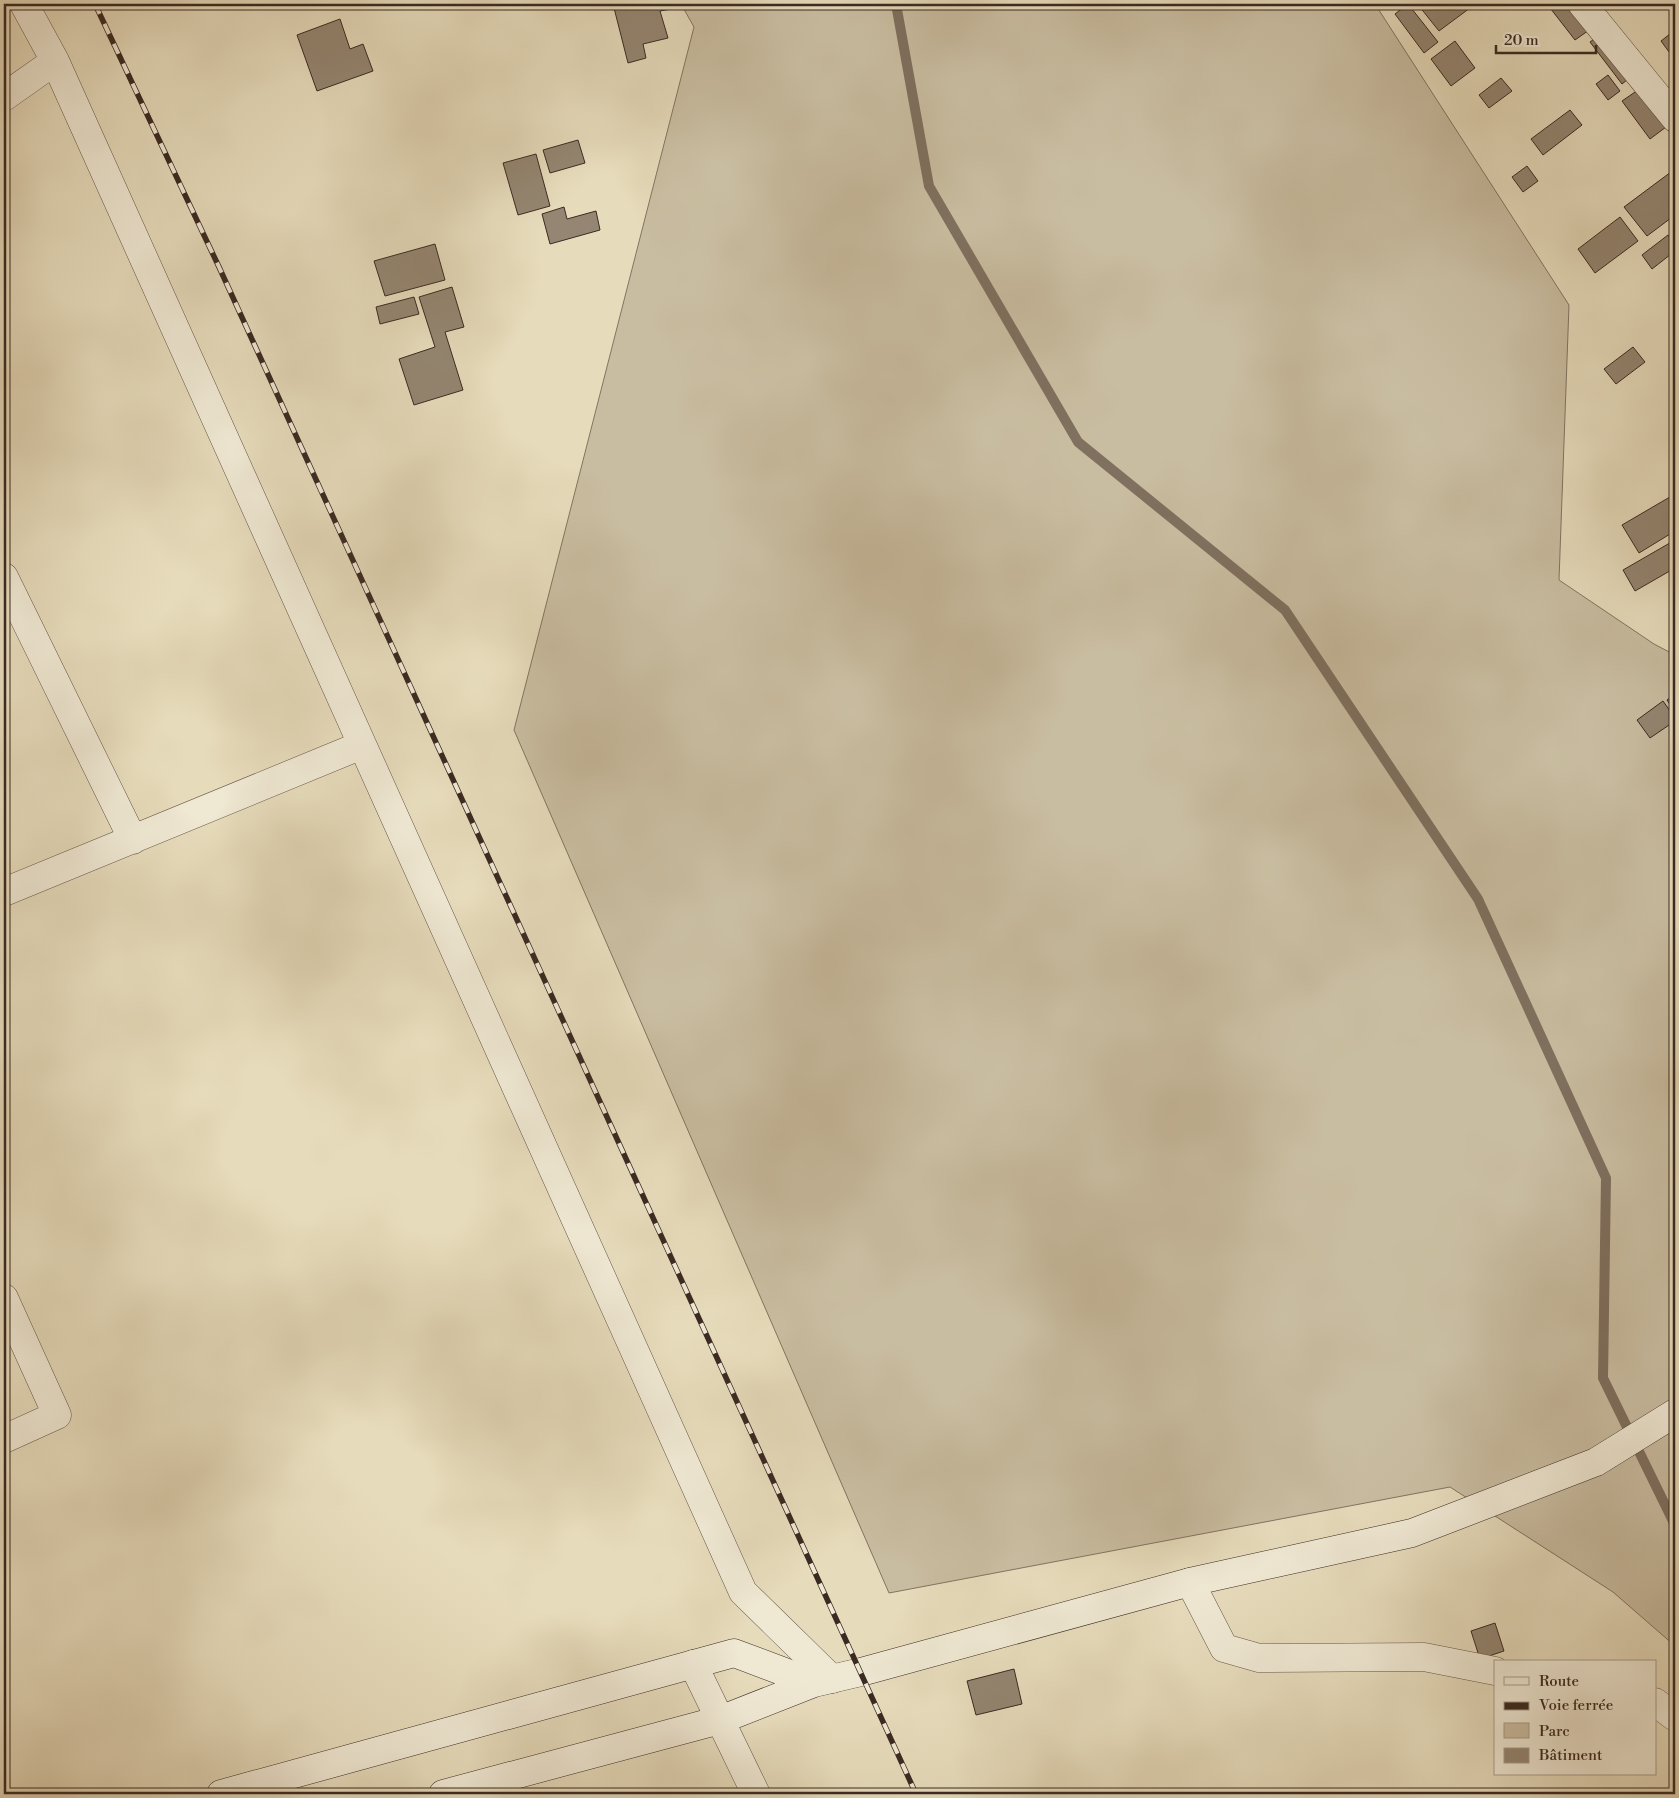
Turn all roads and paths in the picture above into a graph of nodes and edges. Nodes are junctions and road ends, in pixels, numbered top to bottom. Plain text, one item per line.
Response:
1 (24, 4) edge
2 (1582, 4) edge
3 (55, 61) junction
4 (4, 97) edge
5 (1675, 118) edge
6 (4, 577) edge
7 (362, 745) junction
8 (133, 840) junction
9 (4, 892) edge
10 (4, 1298) edge
11 (1664, 1420) edge
12 (4, 1438) edge
13 (1190, 1582) junction
14 (693, 1664) junction
15 (1494, 1671) edge
16 (823, 1681) junction
17 (1656, 1703) edge
18 (1675, 1718) edge
19 (720, 1720) junction
20 (221, 1794) edge
21 (443, 1794) edge
22 (756, 1794) edge

1 - 3 street
2 - 5 street
3 - 4 street
3 - 7 street
6 - 8 street
7 - 8 street
7 - 16 street
8 - 9 street
10 - 12 street
11 - 13 street
13 - 15 street
13 - 16 street
14 - 16 street
14 - 19 street
14 - 20 street
16 - 19 street
17 - 18 street
19 - 21 street
19 - 22 street

